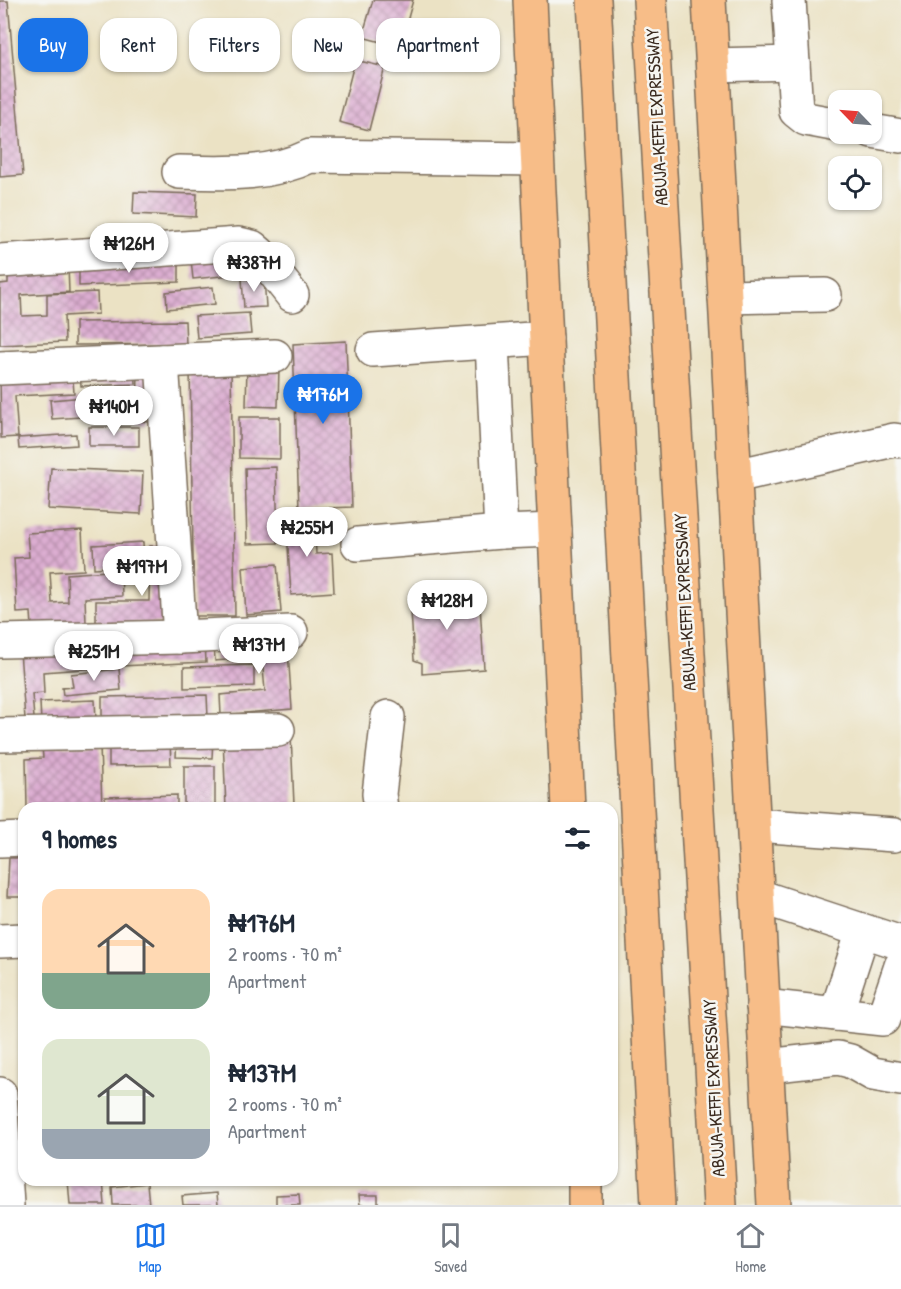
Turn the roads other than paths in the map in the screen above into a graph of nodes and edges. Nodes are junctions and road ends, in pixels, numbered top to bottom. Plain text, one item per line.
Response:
1 (530, 0) edge
2 (594, 0) edge
3 (650, 0) edge
4 (709, 0) edge
5 (789, 0) edge
6 (793, 63) junction
7 (713, 65) junction
8 (828, 123) edge
9 (882, 133) edge
10 (901, 136) edge
11 (537, 159) junction
12 (179, 172) dead end
13 (0, 261) edge
14 (825, 295) dead end
15 (292, 296) dead end
16 (725, 297) junction
17 (546, 338) junction
18 (492, 343) junction
19 (373, 350) dead end
20 (275, 356) dead end
21 (162, 361) junction
22 (0, 368) edge
23 (901, 441) edge
24 (735, 476) junction
25 (555, 530) junction
26 (501, 532) junction
27 (358, 544) dead end
28 (291, 632) dead end
29 (180, 637) junction
30 (0, 641) edge
31 (388, 717) dead end
32 (278, 730) dead end
33 (0, 735) edge
34 (380, 802) edge
35 (568, 802) edge
36 (754, 825) junction
37 (894, 835) dead end
38 (18, 839) edge
39 (0, 840) edge
40 (758, 896) junction
41 (863, 931) junction
42 (18, 940) edge
43 (0, 941) edge
44 (901, 943) edge
45 (901, 966) edge
46 (764, 1006) junction
47 (836, 1014) junction
48 (767, 1066) junction
49 (901, 1079) edge
50 (0, 1094) edge
51 (1, 1144) edge
52 (585, 1186) edge
53 (8, 1205) edge
54 (585, 1205) edge
55 (658, 1205) edge
56 (720, 1205) edge
57 (774, 1205) edge

1 - 11 main road
2 - 55 main road
3 - 56 main road, ABUJA-KEFFI EXPRESSWAY
4 - 7 main road
5 - 6 street
6 - 7 street
6 - 8 street
7 - 16 main road
9 - 10 street
11 - 12 street
11 - 17 main road
13 - 15 street
14 - 16 street
16 - 24 main road
17 - 18 street
17 - 25 main road
18 - 19 street
18 - 26 street
20 - 21 street
21 - 22 street
21 - 29 street
23 - 24 street
24 - 36 main road
25 - 26 street
25 - 35 main road
26 - 27 street
28 - 29 street
29 - 30 street
31 - 34 street
32 - 33 street
36 - 37 street
36 - 40 main road
38 - 39 street
40 - 41 street
40 - 46 main road
41 - 44 street
41 - 47 street
42 - 43 street
45 - 47 street
46 - 47 street
46 - 48 main road
48 - 49 street
48 - 57 main road
50 - 51 street
51 - 53 street
52 - 54 main road

